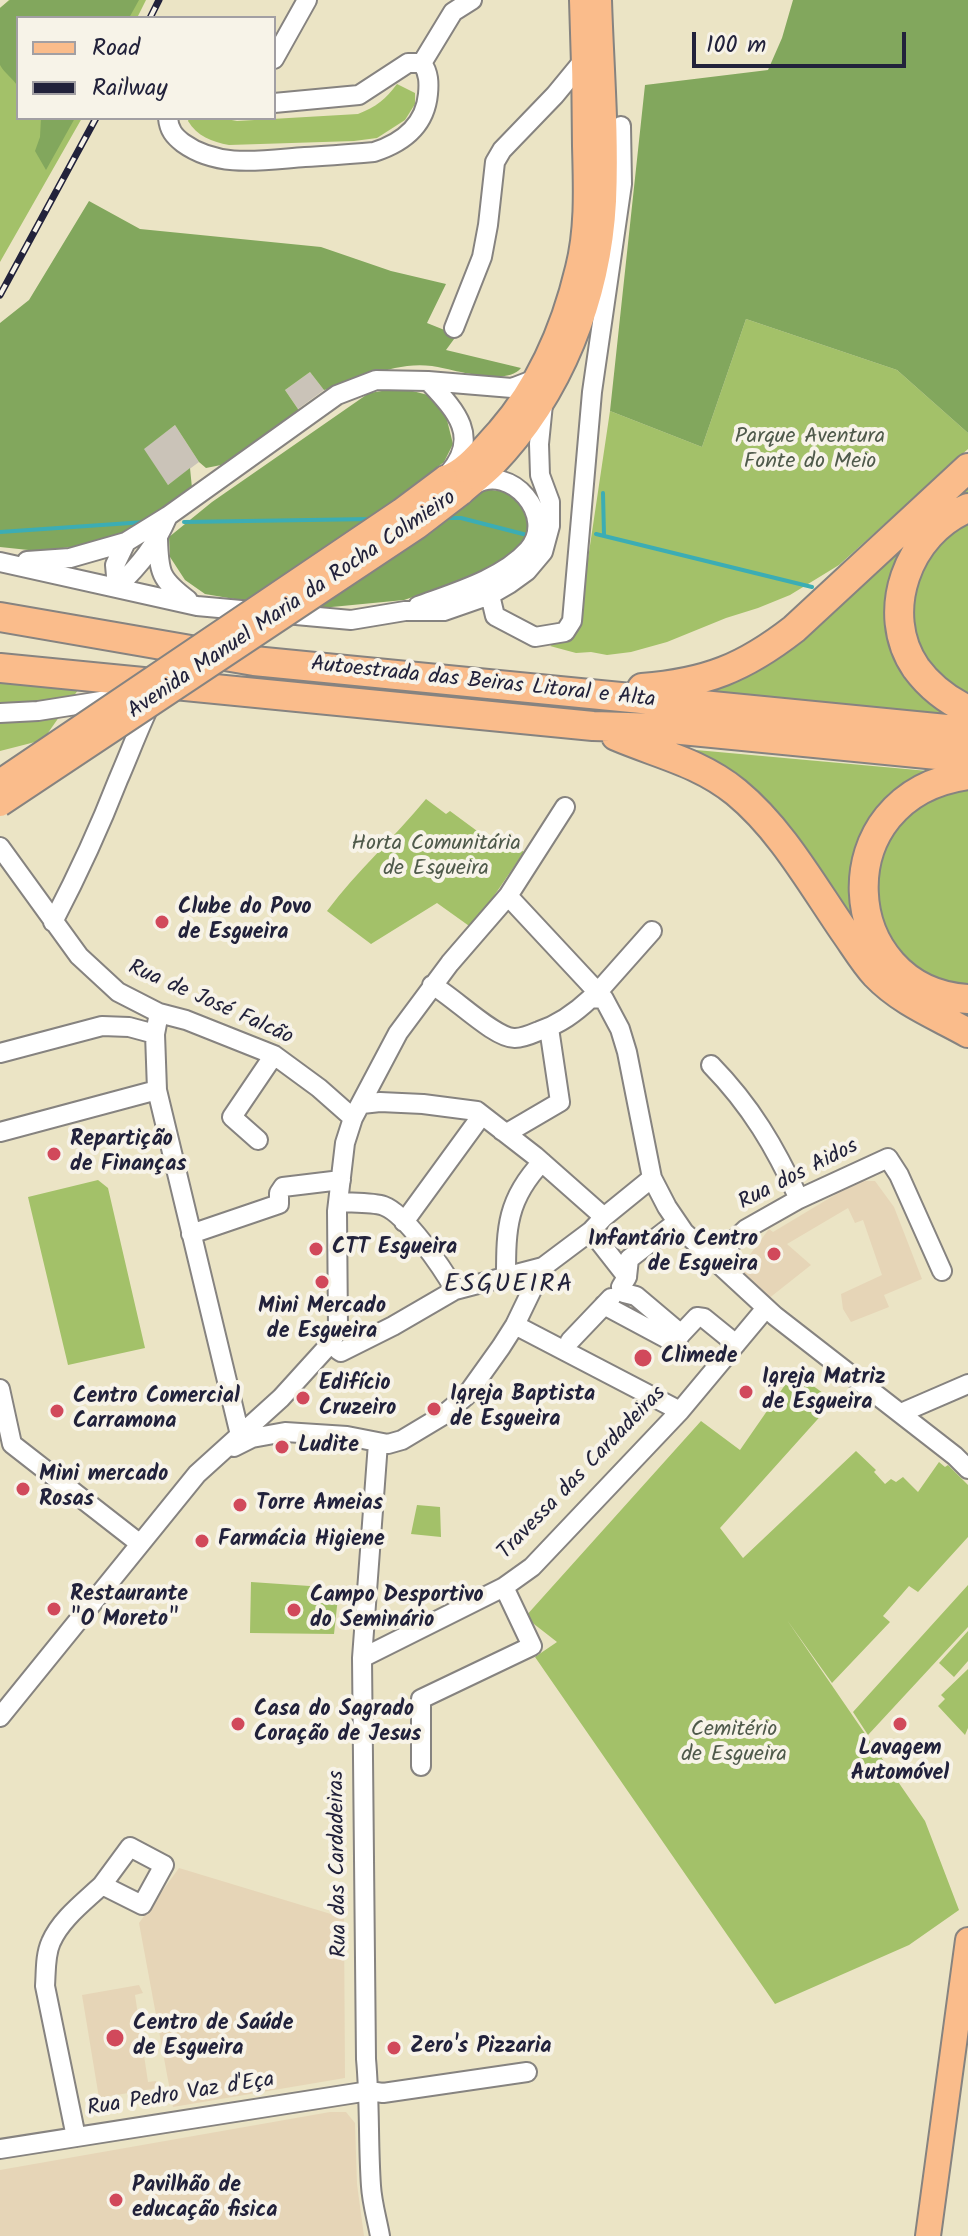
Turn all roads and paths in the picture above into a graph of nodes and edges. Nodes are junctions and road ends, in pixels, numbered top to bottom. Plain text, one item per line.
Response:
1 (307, 0) edge
2 (472, 0) edge
3 (582, 0) edge
4 (599, 0) edge
5 (276, 55) edge
6 (583, 61) junction
7 (422, 63) junction
8 (555, 95) junction
9 (276, 103) edge
10 (585, 103) junction
11 (168, 120) edge
12 (621, 126) dead end
13 (454, 328) dead end
14 (428, 381) junction
15 (540, 390) junction
16 (968, 468) edge
17 (453, 486) junction
18 (968, 508) edge
19 (168, 516) junction
20 (158, 539) junction
21 (126, 542) junction
22 (1, 562) edge
23 (117, 587) junction
24 (490, 595) junction
25 (197, 606) junction
26 (405, 611) junction
27 (0, 617) edge
28 (0, 668) edge
29 (572, 692) junction
30 (123, 698) junction
31 (151, 703) junction
32 (968, 710) edge
33 (0, 713) edge
34 (593, 726) junction
35 (968, 731) edge
36 (968, 758) edge
37 (968, 775) edge
38 (0, 782) edge
39 (0, 804) edge
40 (565, 807) dead end
41 (0, 847) edge
42 (508, 896) junction
43 (53, 922) junction
44 (652, 931) dead end
45 (432, 985) junction
46 (601, 996) junction
47 (968, 999) edge
48 (159, 1013) junction
49 (549, 1028) junction
50 (968, 1033) edge
51 (155, 1034) junction
52 (0, 1053) edge
53 (274, 1055) junction
54 (711, 1065) dead end
55 (157, 1090) junction
56 (358, 1111) junction
57 (482, 1115) junction
58 (502, 1131) junction
59 (0, 1132) edge
60 (258, 1140) dead end
61 (542, 1162) junction
62 (652, 1178) junction
63 (341, 1180) junction
64 (799, 1199) junction
65 (339, 1202) junction
66 (404, 1222) junction
67 (677, 1222) junction
68 (598, 1224) junction
69 (191, 1234) junction
70 (713, 1260) junction
71 (543, 1267) junction
72 (942, 1271) dead end
73 (506, 1276) junction
74 (624, 1282) junction
75 (455, 1290) junction
76 (604, 1305) junction
77 (766, 1308) junction
78 (515, 1325) junction
79 (673, 1333) junction
80 (570, 1341) dead end
81 (736, 1344) junction
82 (338, 1350) dead end
83 (968, 1384) edge
84 (0, 1389) edge
85 (680, 1411) junction
86 (266, 1413) junction
87 (901, 1413) junction
88 (272, 1434) junction
89 (240, 1435) junction
90 (378, 1443) junction
91 (6, 1446) edge
92 (218, 1455) junction
93 (964, 1462) edge
94 (139, 1543) junction
95 (504, 1587) junction
96 (362, 1658) junction
97 (0, 1717) edge
98 (421, 1766) dead end
99 (102, 1885) dead end
100 (968, 1940) edge
101 (968, 2042) edge
102 (527, 2072) dead end
103 (369, 2091) junction
104 (76, 2137) junction
105 (0, 2149) edge
106 (380, 2236) edge
107 (928, 2236) edge
108 (943, 2236) edge

1 - 5 street
2 - 7 street
3 - 6 main road, Avenida Manuel Maria da Rocha Colmieiro
4 - 15 main road, Avenida Manuel Maria da Rocha Colmieiro
6 - 8 street
6 - 10 main road, Avenida Manuel Maria da Rocha Colmieiro
7 - 9 street
7 - 11 street
8 - 10 street
8 - 13 street
10 - 15 main road, Avenida Manuel Maria da Rocha Colmieiro
12 - 24 street
14 - 15 street
14 - 17 street
14 - 19 street
15 - 17 main road, Avenida Manuel Maria da Rocha Colmieiro
15 - 24 street
16 - 29 highway
17 - 26 street
17 - 30 main road, Avenida Manuel Maria da Rocha Colmieiro, bridge
17 - 31 main road, Avenida Manuel Maria da Rocha Colmieiro, bridge
18 - 32 highway
19 - 20 street
19 - 21 street
20 - 23 street
20 - 25 street
21 - 22 street
21 - 23 street
22 - 23 street
23 - 25 street
24 - 26 street
25 - 26 street
27 - 29 highway, Autoestrada das Beiras Litoral e Alta
28 - 34 highway, Autoestrada das Beiras Litoral e Alta
29 - 35 highway, Autoestrada das Beiras Litoral e Alta
30 - 33 street
30 - 38 main road, Avenida Manuel Maria da Rocha Colmieiro, bridge
31 - 39 main road, Avenida Manuel Maria da Rocha Colmieiro, bridge
31 - 43 street
34 - 36 highway, Autoestrada das Beiras Litoral e Alta
34 - 50 highway
37 - 47 highway
40 - 42 street
41 - 43 street, Rua de José Falcão
42 - 45 street
42 - 46 street
43 - 48 street, Rua de José Falcão
44 - 46 street
45 - 49 street
45 - 56 street
46 - 49 street
46 - 62 street
48 - 51 street
48 - 53 street, Rua de José Falcão
49 - 58 street
51 - 52 street
51 - 55 street
53 - 56 street, Rua de José Falcão
53 - 60 street
54 - 64 street
55 - 59 street
55 - 69 street
56 - 57 street
56 - 63 street
57 - 58 street
57 - 66 street
58 - 61 street
61 - 68 street
61 - 73 street
62 - 67 street
62 - 68 street
63 - 65 street
63 - 69 street
64 - 70 street, Rua dos Aidos
64 - 72 street, Rua dos Aidos
65 - 66 street
65 - 86 street
66 - 75 street
67 - 70 street
67 - 74 street
68 - 71 street
68 - 74 street
69 - 89 street
70 - 77 street
71 - 73 street
71 - 78 street
73 - 75 street
74 - 76 street
74 - 79 street
75 - 82 street
76 - 79 street
76 - 80 street
77 - 81 street, Travessa das Cardadeiras
77 - 87 street
78 - 85 street
78 - 90 street
79 - 81 street
81 - 85 street, Travessa das Cardadeiras
83 - 87 street
84 - 91 street
85 - 95 street, Travessa das Cardadeiras
86 - 88 street
86 - 89 street
87 - 93 street
88 - 90 street
88 - 92 street
89 - 92 street
90 - 96 street, Rua das Cardadeiras
91 - 94 street
92 - 94 street
94 - 97 street
95 - 96 street, Travessa das Cardadeiras
95 - 98 street
96 - 103 street, Rua das Cardadeiras
99 - 104 street
100 - 107 main road
101 - 108 main road
102 - 103 street, Rua Pedro Vaz d'Eça
103 - 104 street, Rua Pedro Vaz d'Eça
103 - 106 street, Rua das Cardadeiras
104 - 105 street, Rua Pedro Vaz d'Eça

